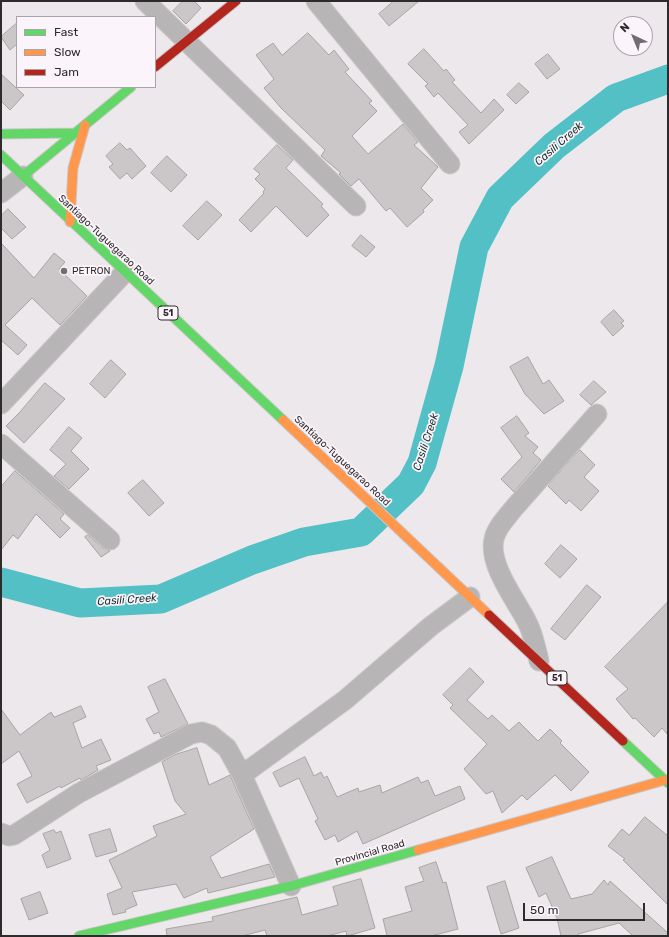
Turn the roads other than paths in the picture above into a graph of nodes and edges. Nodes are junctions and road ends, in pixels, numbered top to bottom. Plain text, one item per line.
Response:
1 (145, 1) edge
2 (236, 1) edge
3 (316, 1) edge
4 (187, 41) junction
5 (156, 66) edge
6 (130, 88) edge
7 (85, 125) junction
8 (1, 134) edge
9 (74, 134) junction
10 (1, 156) edge
11 (450, 164) dead end
12 (23, 176) junction
13 (1, 193) edge
14 (356, 206) dead end
15 (70, 222) junction
16 (125, 272) junction
17 (1, 404) edge
18 (597, 414) dead end
19 (1, 444) edge
20 (110, 540) dead end
21 (470, 597) junction
22 (540, 661) junction
23 (242, 775) junction
24 (666, 782) edge
25 (1, 833) edge
26 (291, 886) junction
27 (79, 936) edge

1 - 4 street
2 - 4 main road
3 - 11 street
4 - 5 main road
4 - 14 street
6 - 7 main road
7 - 9 main road
7 - 15 main road
8 - 9 main road
9 - 12 main road
10 - 12 main road, Santiago-Tuguegarao Road / 51
12 - 13 street
12 - 15 main road, Santiago-Tuguegarao Road / 51
15 - 16 main road, Santiago-Tuguegarao Road / 51
16 - 17 street
16 - 21 main road, Santiago-Tuguegarao Road / 51
18 - 22 street
19 - 20 street
21 - 22 main road, Santiago-Tuguegarao Road / 51
21 - 23 street
22 - 24 main road, Santiago-Tuguegarao Road / 51
23 - 25 street
23 - 26 street
24 - 26 main road, Provincial Road
26 - 27 main road, Provincial Road

